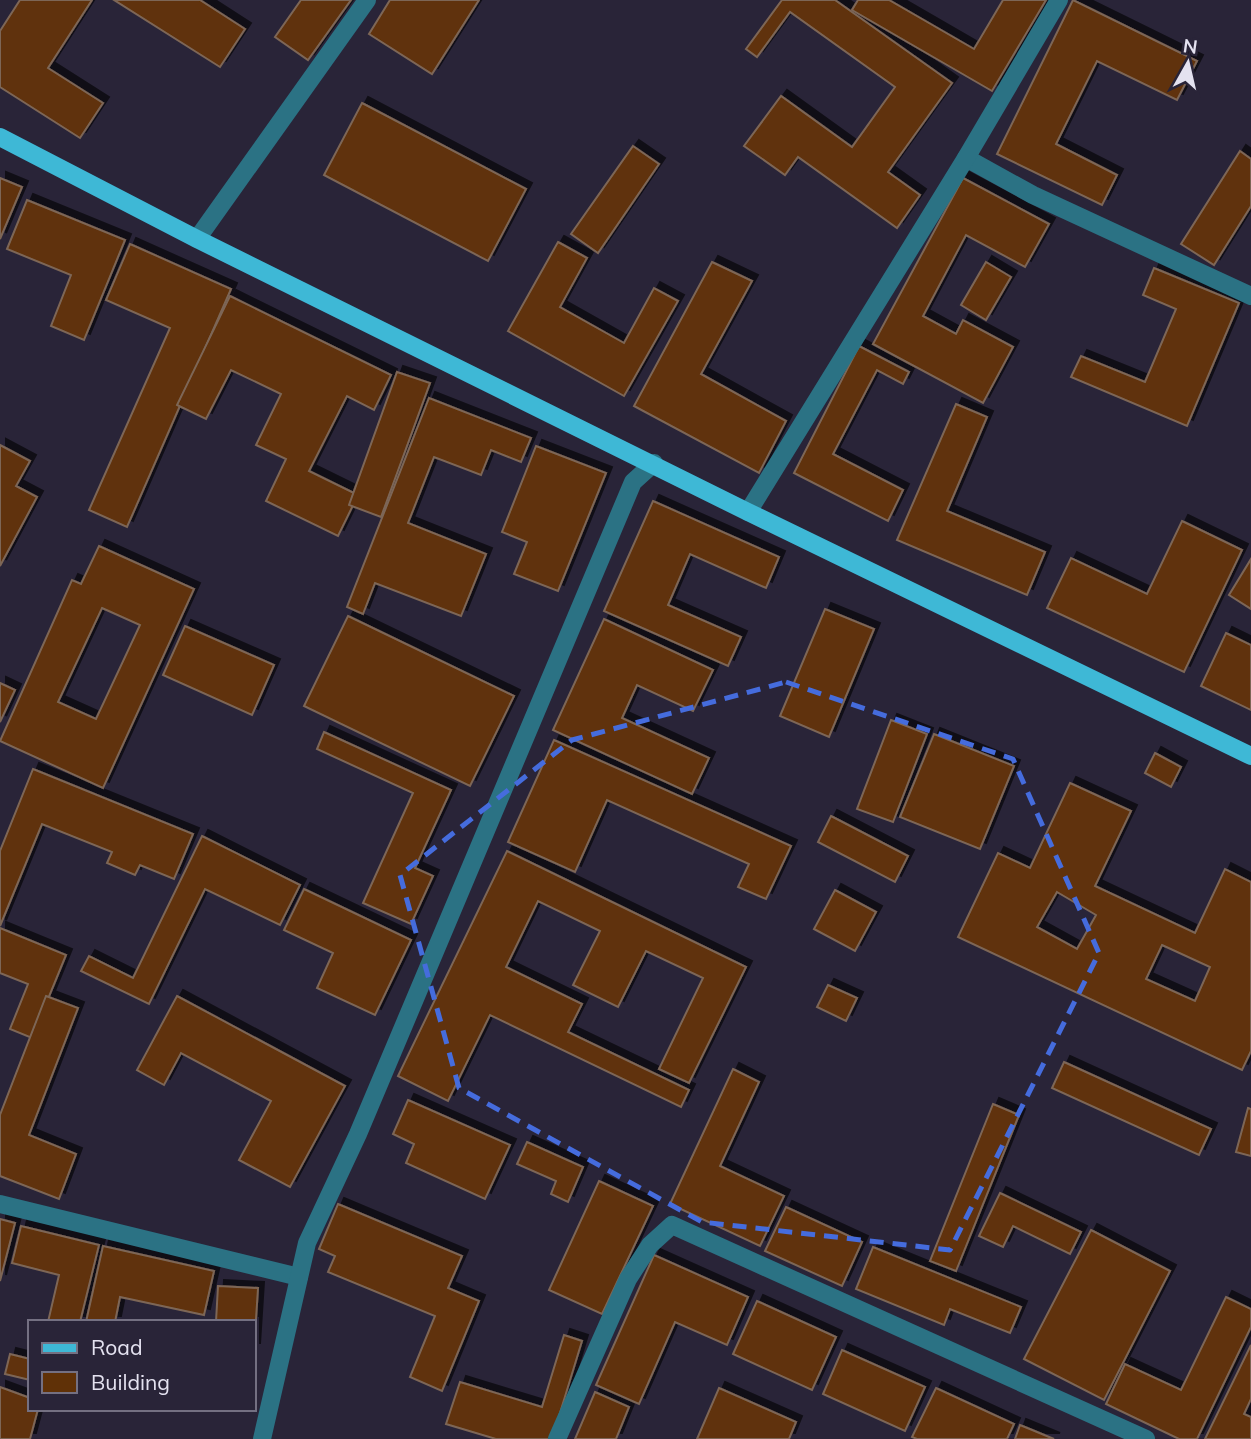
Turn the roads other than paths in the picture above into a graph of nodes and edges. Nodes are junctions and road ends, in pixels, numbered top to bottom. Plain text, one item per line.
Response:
1 (368, 0) edge
2 (1059, 0) edge
3 (0, 137) edge
4 (966, 158) junction
5 (197, 239) junction
6 (1251, 296) edge
7 (654, 463) junction
8 (748, 512) junction
9 (1251, 756) edge
10 (0, 1204) edge
11 (299, 1277) junction
12 (262, 1439) edge
13 (556, 1439) edge
14 (1146, 1439) edge

1 - 5 street
2 - 4 street
3 - 5 main road
4 - 6 street
4 - 8 street
5 - 7 main road
7 - 8 main road
7 - 11 street
8 - 9 main road
10 - 11 street
11 - 12 street
13 - 14 street

